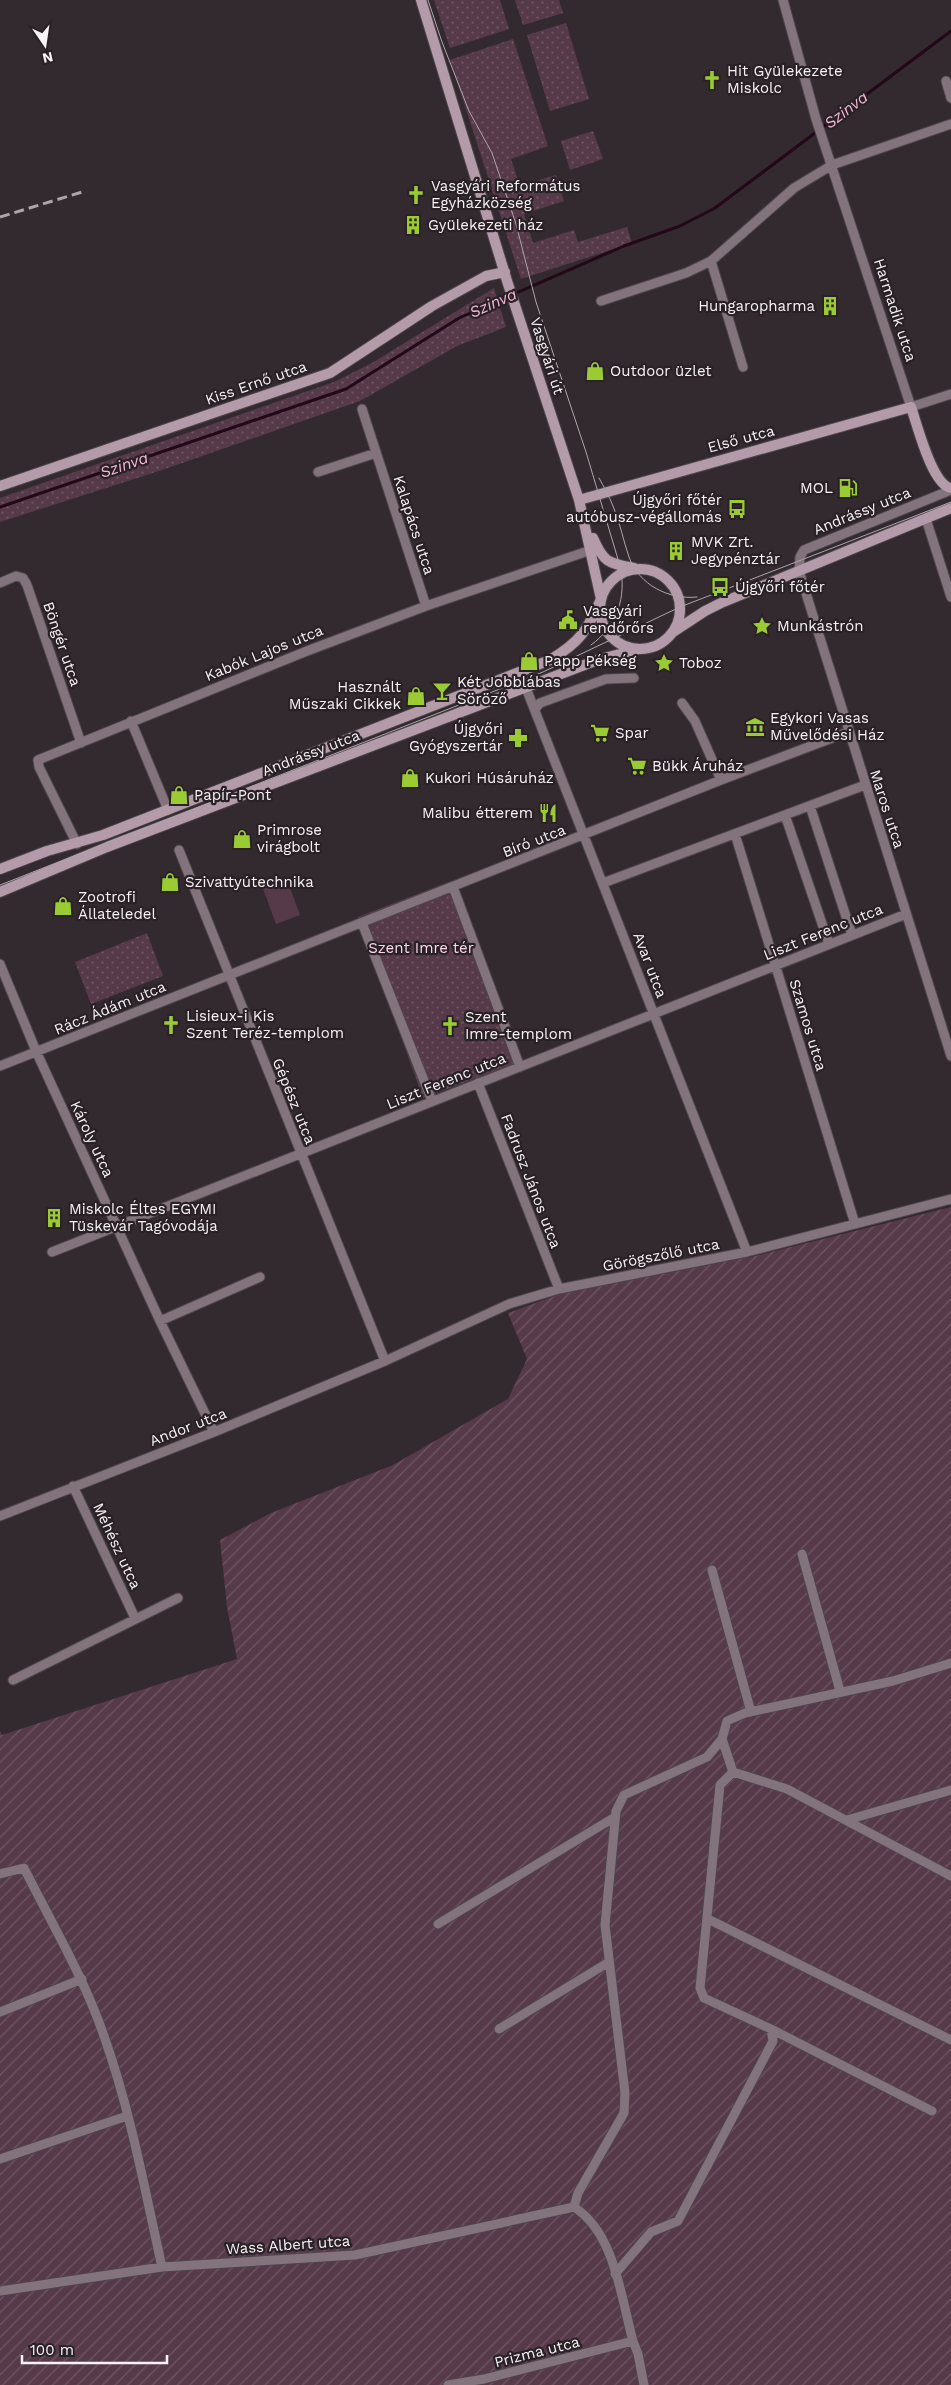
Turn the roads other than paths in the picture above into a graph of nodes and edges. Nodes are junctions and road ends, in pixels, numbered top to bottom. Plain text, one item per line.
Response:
1 (422, 0) edge
2 (783, 0) edge
3 (946, 81) dead end
4 (951, 98) edge
5 (951, 124) edge
6 (832, 165) junction
7 (711, 261) junction
8 (505, 272) junction
9 (601, 301) dead end
10 (743, 367) dead end
11 (951, 394) edge
12 (911, 407) junction
13 (362, 409) dead end
14 (376, 453) junction
15 (318, 472) dead end
16 (0, 486) edge
17 (947, 489) edge
18 (579, 500) junction
19 (951, 508) edge
20 (940, 513) junction
21 (926, 518) junction
22 (585, 521) junction
23 (591, 550) junction
24 (642, 569) junction
25 (799, 571) junction
26 (0, 583) edge
27 (951, 597) edge
28 (601, 599) junction
29 (426, 606) junction
30 (673, 632) junction
31 (636, 650) junction
32 (634, 678) dead end
33 (528, 690) junction
34 (682, 703) dead end
35 (535, 709) junction
36 (131, 721) junction
37 (848, 732) junction
38 (81, 742) junction
39 (720, 780) junction
40 (865, 785) junction
41 (810, 806) junction
42 (168, 810) junction
43 (785, 815) junction
44 (735, 834) junction
45 (584, 836) junction
46 (77, 844) junction
47 (179, 850) dead end
48 (0, 869) edge
49 (603, 883) junction
50 (453, 887) junction
51 (0, 892) edge
52 (906, 914) junction
53 (362, 923) junction
54 (852, 935) junction
55 (828, 944) junction
56 (0, 964) edge
57 (776, 966) junction
58 (230, 975) junction
59 (654, 1014) junction
60 (36, 1052) junction
61 (951, 1056) edge
62 (0, 1066) edge
63 (520, 1067) junction
64 (478, 1083) junction
65 (432, 1101) junction
66 (300, 1153) junction
67 (951, 1199) edge
68 (855, 1224) junction
69 (118, 1226) junction
70 (52, 1252) dead end
71 (747, 1252) junction
72 (260, 1277) dead end
73 (559, 1289) junction
74 (160, 1321) junction
75 (385, 1361) junction
76 (214, 1432) junction
77 (73, 1486) junction
78 (0, 1516) edge
79 (802, 1554) dead end
80 (712, 1570) dead end
81 (178, 1598) dead end
82 (135, 1618) junction
83 (951, 1663) edge
84 (13, 1680) dead end
85 (840, 1691) junction
86 (750, 1712) junction
87 (722, 1739) junction
88 (733, 1772) junction
89 (951, 1790) edge
90 (615, 1817) junction
91 (847, 1820) junction
92 (0, 1874) edge
93 (951, 1876) edge
94 (708, 1919) junction
95 (438, 1924) dead end
96 (608, 1962) junction
97 (82, 1979) junction
98 (0, 2012) edge
99 (499, 2028) dead end
100 (771, 2028) junction
101 (951, 2040) edge
102 (932, 2111) dead end
103 (127, 2116) junction
104 (0, 2159) edge
105 (574, 2207) junction
106 (162, 2267) junction
107 (615, 2274) junction
108 (0, 2291) edge
109 (633, 2342) junction
110 (448, 2385) edge
111 (644, 2385) edge

1 - 8 street, Vasgyári út
2 - 6 street, Harmadik utca
3 - 4 street
5 - 6 street
6 - 7 street
6 - 12 street, Harmadik utca
7 - 9 street
7 - 10 street
8 - 16 street, Kiss Ernő utca
8 - 18 street, Vasgyári út
11 - 12 street
12 - 17 street, Harmadik utca
12 - 18 street, Első utca
13 - 14 street, Kalapács utca
14 - 15 street
14 - 29 street, Kalapács utca
17 - 20 street
17 - 25 street, Andrássy utca
18 - 22 street, Vasgyári út
19 - 20 street, Andrássy utca
20 - 21 street, Andrássy utca
21 - 25 street, Andrássy utca
21 - 27 street
22 - 23 street, Vasgyári út
22 - 24 street, Vasgyári út
23 - 28 street, Vasgyári út
23 - 29 street, Kabók Lajos utca
24 - 28 street
24 - 30 street
25 - 30 street, Andrássy utca
25 - 37 street, Maros utca
26 - 38 street, Böngér utca
28 - 31 street
28 - 42 street, Andrássy utca
29 - 36 street, Kabók Lajos utca
30 - 31 street
31 - 33 street, Andrássy utca
32 - 35 street
33 - 35 street, Avar utca
33 - 51 street, Andrássy utca
34 - 39 street
35 - 45 street, Avar utca
36 - 38 street, Kabók Lajos utca
36 - 42 street
37 - 39 street, Bíró utca
37 - 40 street, Maros utca
38 - 46 street, Kabók Lajos utca
39 - 45 street, Bíró utca
40 - 41 street
40 - 52 street, Maros utca
41 - 43 street
41 - 54 street
42 - 46 street, Andrássy utca
43 - 44 street
43 - 55 street
44 - 49 street
44 - 57 street, Szamos utca
45 - 49 street, Avar utca
45 - 50 street, Bíró utca
46 - 48 street, Andrássy utca
47 - 58 street, Gépész utca
49 - 59 street, Avar utca
50 - 53 street, Bíró utca
50 - 63 street
52 - 54 street, Liszt Ferenc utca
52 - 61 street, Maros utca
53 - 58 street, Bíró utca
53 - 65 street
54 - 55 street, Liszt Ferenc utca
55 - 57 street, Liszt Ferenc utca
56 - 60 street, Károly utca
57 - 59 street, Liszt Ferenc utca
57 - 68 street, Szamos utca
58 - 60 street, Rácz Ádám utca
58 - 66 street, Gépész utca
59 - 63 street, Liszt Ferenc utca
59 - 71 street, Avar utca
60 - 62 street, Rácz Ádám utca
60 - 69 street, Károly utca
63 - 64 street, Liszt Ferenc utca
64 - 65 street, Liszt Ferenc utca
64 - 73 street, Fadrusz János utca
65 - 66 street, Liszt Ferenc utca
66 - 69 street, Liszt Ferenc utca
66 - 75 street, Gépész utca
67 - 68 street, Görögszőlő utca
68 - 71 street, Görögszőlő utca
69 - 70 street, Liszt Ferenc utca
69 - 74 street, Károly utca
71 - 73 street, Görögszőlő utca
72 - 74 street
73 - 75 street, Görögszőlő utca
74 - 76 street, Károly utca
75 - 76 street, Andor utca
76 - 77 street, Andor utca
77 - 78 street, Andor utca
77 - 82 street, Méhész utca
79 - 85 street
80 - 86 street
81 - 82 street
82 - 84 street
83 - 85 street
85 - 86 street
86 - 87 street
87 - 88 street
87 - 90 street
88 - 91 street
88 - 94 street
89 - 91 street
90 - 95 street
90 - 96 street
91 - 93 street
92 - 97 street
94 - 100 street
94 - 101 street
96 - 99 street
96 - 105 street
97 - 98 street
97 - 103 street
100 - 102 street
100 - 107 street
103 - 104 street
103 - 106 street
105 - 106 street, Wass Albert utca
105 - 107 street
106 - 108 street, Wass Albert utca
107 - 109 street
109 - 110 street, Prizma utca
109 - 111 street

